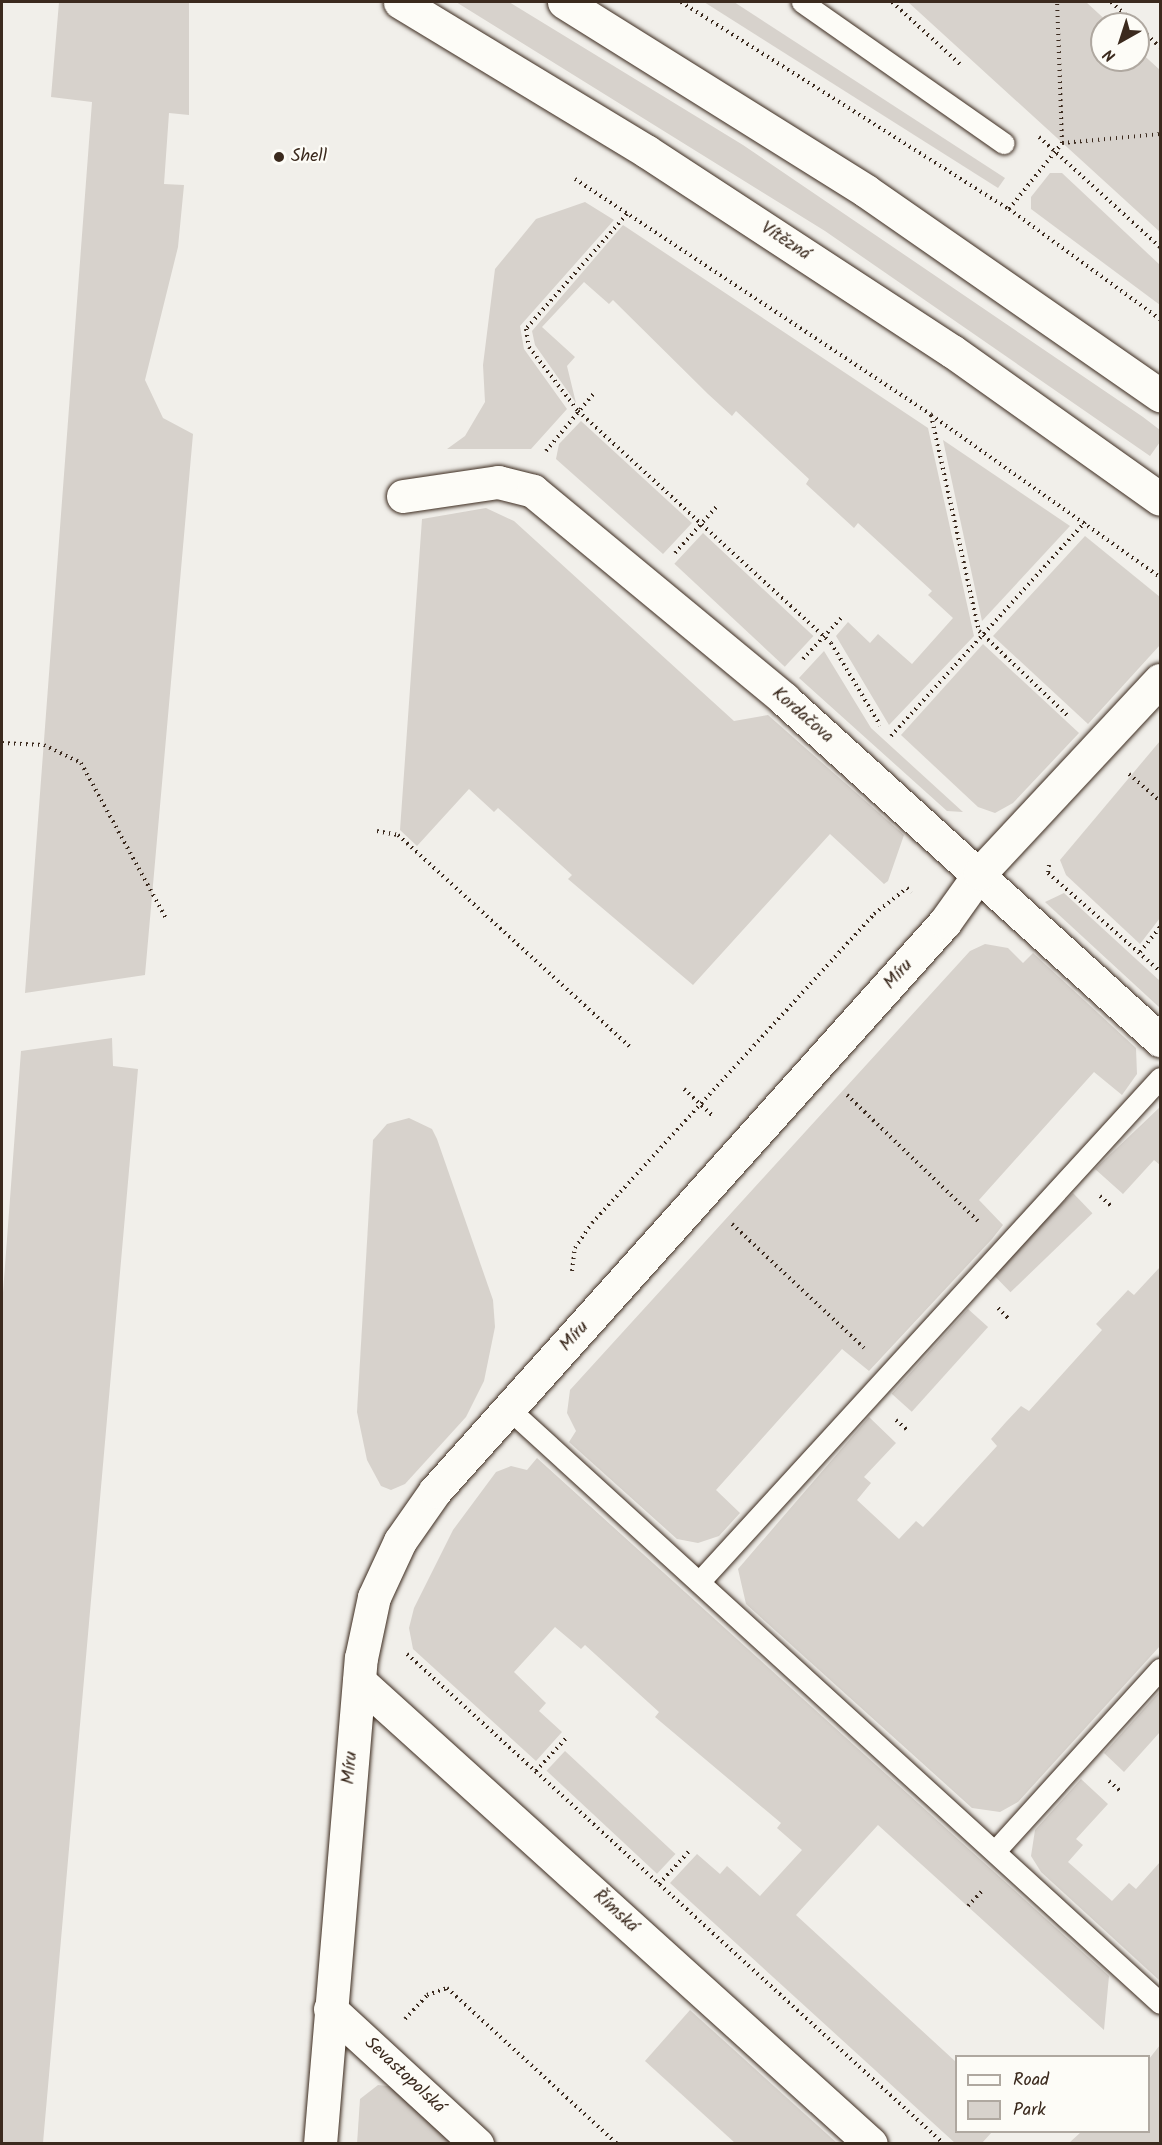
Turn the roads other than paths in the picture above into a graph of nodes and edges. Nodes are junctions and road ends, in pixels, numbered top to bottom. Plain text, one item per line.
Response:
1 (400, 2) edge
2 (564, 2) edge
3 (802, 2) edge
4 (1003, 143) dead end
5 (1161, 395) edge
6 (404, 496) dead end
7 (1161, 500) edge
8 (1161, 680) edge
9 (980, 873) junction
10 (1161, 1041) edge
11 (1161, 1078) edge
12 (510, 1410) junction
13 (699, 1582) junction
14 (1161, 1670) edge
15 (359, 1682) junction
16 (994, 1851) junction
17 (1161, 2003) edge
18 (330, 2009) junction
19 (320, 2144) edge
20 (477, 2144) edge
21 (871, 2144) edge

1 - 7 street, Vítězná
2 - 5 street
3 - 4 lane
6 - 9 street, Kordačova
8 - 9 street, Míru
9 - 10 street, Kordačova
9 - 12 street, Míru
11 - 13 lane
12 - 13 lane
12 - 15 street, Míru
13 - 16 lane
14 - 16 lane
15 - 18 street, Míru
15 - 21 street, Římská
16 - 17 lane
18 - 19 street, Míru
18 - 20 street, Sevastopolská

